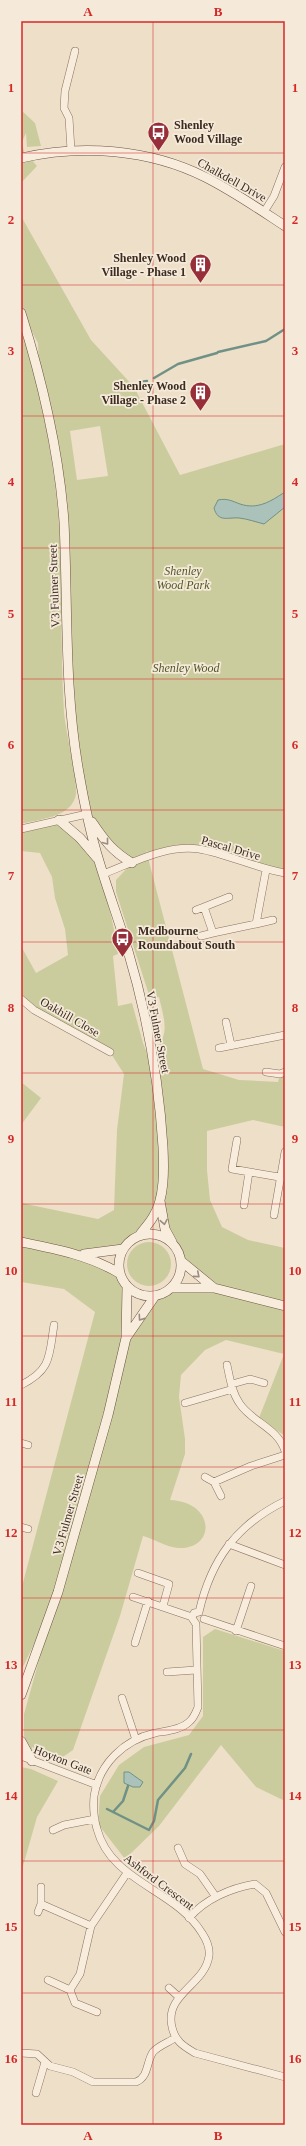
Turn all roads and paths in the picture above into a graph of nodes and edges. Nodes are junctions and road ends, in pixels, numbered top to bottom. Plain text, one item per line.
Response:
1 (75, 51) dead end
2 (71, 150) junction
3 (21, 158) edge
4 (285, 167) edge
5 (264, 212) junction
6 (285, 226) edge
7 (21, 313) edge
8 (87, 814) junction
9 (59, 820) junction
10 (21, 829) edge
11 (99, 861) junction
12 (132, 863) junction
13 (266, 870) junction
14 (285, 872) edge
15 (103, 874) junction
16 (230, 897) dead end
17 (204, 907) junction
18 (196, 910) dead end
19 (273, 920) dead end
20 (256, 924) junction
21 (213, 933) junction
22 (201, 936) dead end
23 (21, 999) edge
24 (226, 1022) dead end
25 (285, 1035) edge
26 (231, 1045) junction
27 (219, 1048) dead end
28 (110, 1052) dead end
29 (266, 1072) dead end
30 (285, 1072) edge
31 (237, 1140) dead end
32 (285, 1152) edge
33 (249, 1172) junction
34 (283, 1178) edge
35 (160, 1199) junction
36 (244, 1205) dead end
37 (274, 1215) dead end
38 (139, 1236) junction
39 (21, 1242) edge
40 (172, 1243) junction
41 (123, 1249) junction
42 (81, 1255) junction
43 (181, 1261) junction
44 (119, 1274) junction
45 (127, 1288) junction
46 (172, 1288) junction
47 (214, 1288) junction
48 (155, 1296) junction
49 (285, 1306) edge
50 (54, 1325) dead end
51 (126, 1338) junction
52 (227, 1366) dead end
53 (264, 1383) dead end
54 (21, 1385) edge
55 (232, 1387) junction
56 (185, 1403) dead end
57 (285, 1448) edge
58 (285, 1455) edge
59 (206, 1477) dead end
60 (214, 1482) junction
61 (221, 1496) dead end
62 (285, 1501) edge
63 (229, 1544) junction
64 (285, 1565) edge
65 (138, 1573) dead end
66 (172, 1577) dead end
67 (170, 1584) junction
68 (251, 1586) dead end
69 (133, 1597) dead end
70 (148, 1601) junction
71 (162, 1606) junction
72 (199, 1612) junction
73 (192, 1617) junction
74 (204, 1619) junction
75 (196, 1624) junction
76 (236, 1631) junction
77 (135, 1643) dead end
78 (285, 1646) edge
79 (196, 1670) junction
80 (167, 1672) dead end
81 (21, 1694) edge
82 (122, 1698) dead end
83 (21, 1740) edge
84 (136, 1740) junction
85 (21, 1756) edge
86 (32, 1760) junction
87 (97, 1785) junction
88 (95, 1819) junction
89 (53, 1830) dead end
90 (178, 1848) dead end
91 (127, 1873) junction
92 (41, 1887) dead end
93 (216, 1897) junction
94 (41, 1904) junction
95 (38, 1912) dead end
96 (189, 1918) junction
97 (91, 1926) junction
98 (285, 1932) edge
99 (48, 1980) dead end
100 (168, 1988) dead end
101 (70, 1990) junction
102 (178, 1997) junction
103 (97, 2012) dead end
104 (175, 2038) junction
105 (21, 2053) edge
106 (45, 2062) junction
107 (285, 2077) edge
108 (36, 2092) dead end

1 - 2 street
2 - 3 street, Chalkdell Drive
2 - 5 street, Chalkdell Drive
4 - 5 street
5 - 6 street, Chalkdell Drive
7 - 8 street, V3 Fulmer Street
8 - 9 street
8 - 11 street, V3 Fulmer Street
8 -> 12 street
9 - 10 street
9 - 11 street
11 - 15 street, V3 Fulmer Street
12 - 13 street, Pascal Drive
12 - 15 street, Pascal Drive
13 - 14 street, Pascal Drive
13 - 20 street
15 - 35 street, V3 Fulmer Street
16 - 17 street
17 - 18 street
17 - 21 street
19 - 20 street
20 - 21 street
21 - 22 street
23 - 28 street, Oakhill Close
24 - 26 street
25 - 26 street
26 - 27 street
29 - 30 street
31 - 33 street
32 - 34 street
33 - 34 street
33 - 36 street
34 - 37 street
35 - 38 street, V3 Fulmer Street
35 -> 40 street, V3 Fulmer Street
38 - 40 street
38 - 41 street
39 - 42 street
40 - 43 street
41 - 42 street
41 - 44 street
42 - 44 street
43 - 46 street
43 -> 47 street
44 - 45 street
45 - 48 street
45 - 51 street, V3 Fulmer Street
46 - 47 street
46 - 48 street
47 - 49 street
48 -> 51 street, V3 Fulmer Street
50 - 54 street
51 - 81 street, V3 Fulmer Street
52 - 55 street
53 - 55 street
55 - 56 street
55 - 57 street
58 - 60 street
59 - 60 street
60 - 61 street
62 - 63 street
63 - 64 street
63 - 72 street
65 - 67 street
66 - 67 street
67 - 71 street
68 - 76 street
69 - 70 street
70 - 71 street
70 - 77 street
71 - 73 street
72 - 73 street
72 - 74 street
73 - 75 street
74 - 75 street
74 - 76 street
75 - 79 street, Ashford Crescent
76 - 78 street
79 - 80 street
79 - 84 street, Ashford Crescent
82 - 84 street
83 - 86 street
84 - 87 street, Ashford Crescent
85 - 86 street, Hoyton Gate
86 - 87 street, Hoyton Gate
87 - 88 street, Ashford Crescent
88 - 89 street
88 - 91 street, Ashford Crescent
90 - 93 street
91 - 96 street, Ashford Crescent
91 - 97 street
92 - 94 street
93 - 96 street
93 - 98 street
94 - 95 street
94 - 97 street
96 - 102 street, Ashford Crescent
97 - 101 street
99 - 101 street
100 - 102 street
101 - 103 street
102 - 104 street, Ashford Crescent
104 - 106 street
104 - 107 street
105 - 106 street
106 - 108 street

